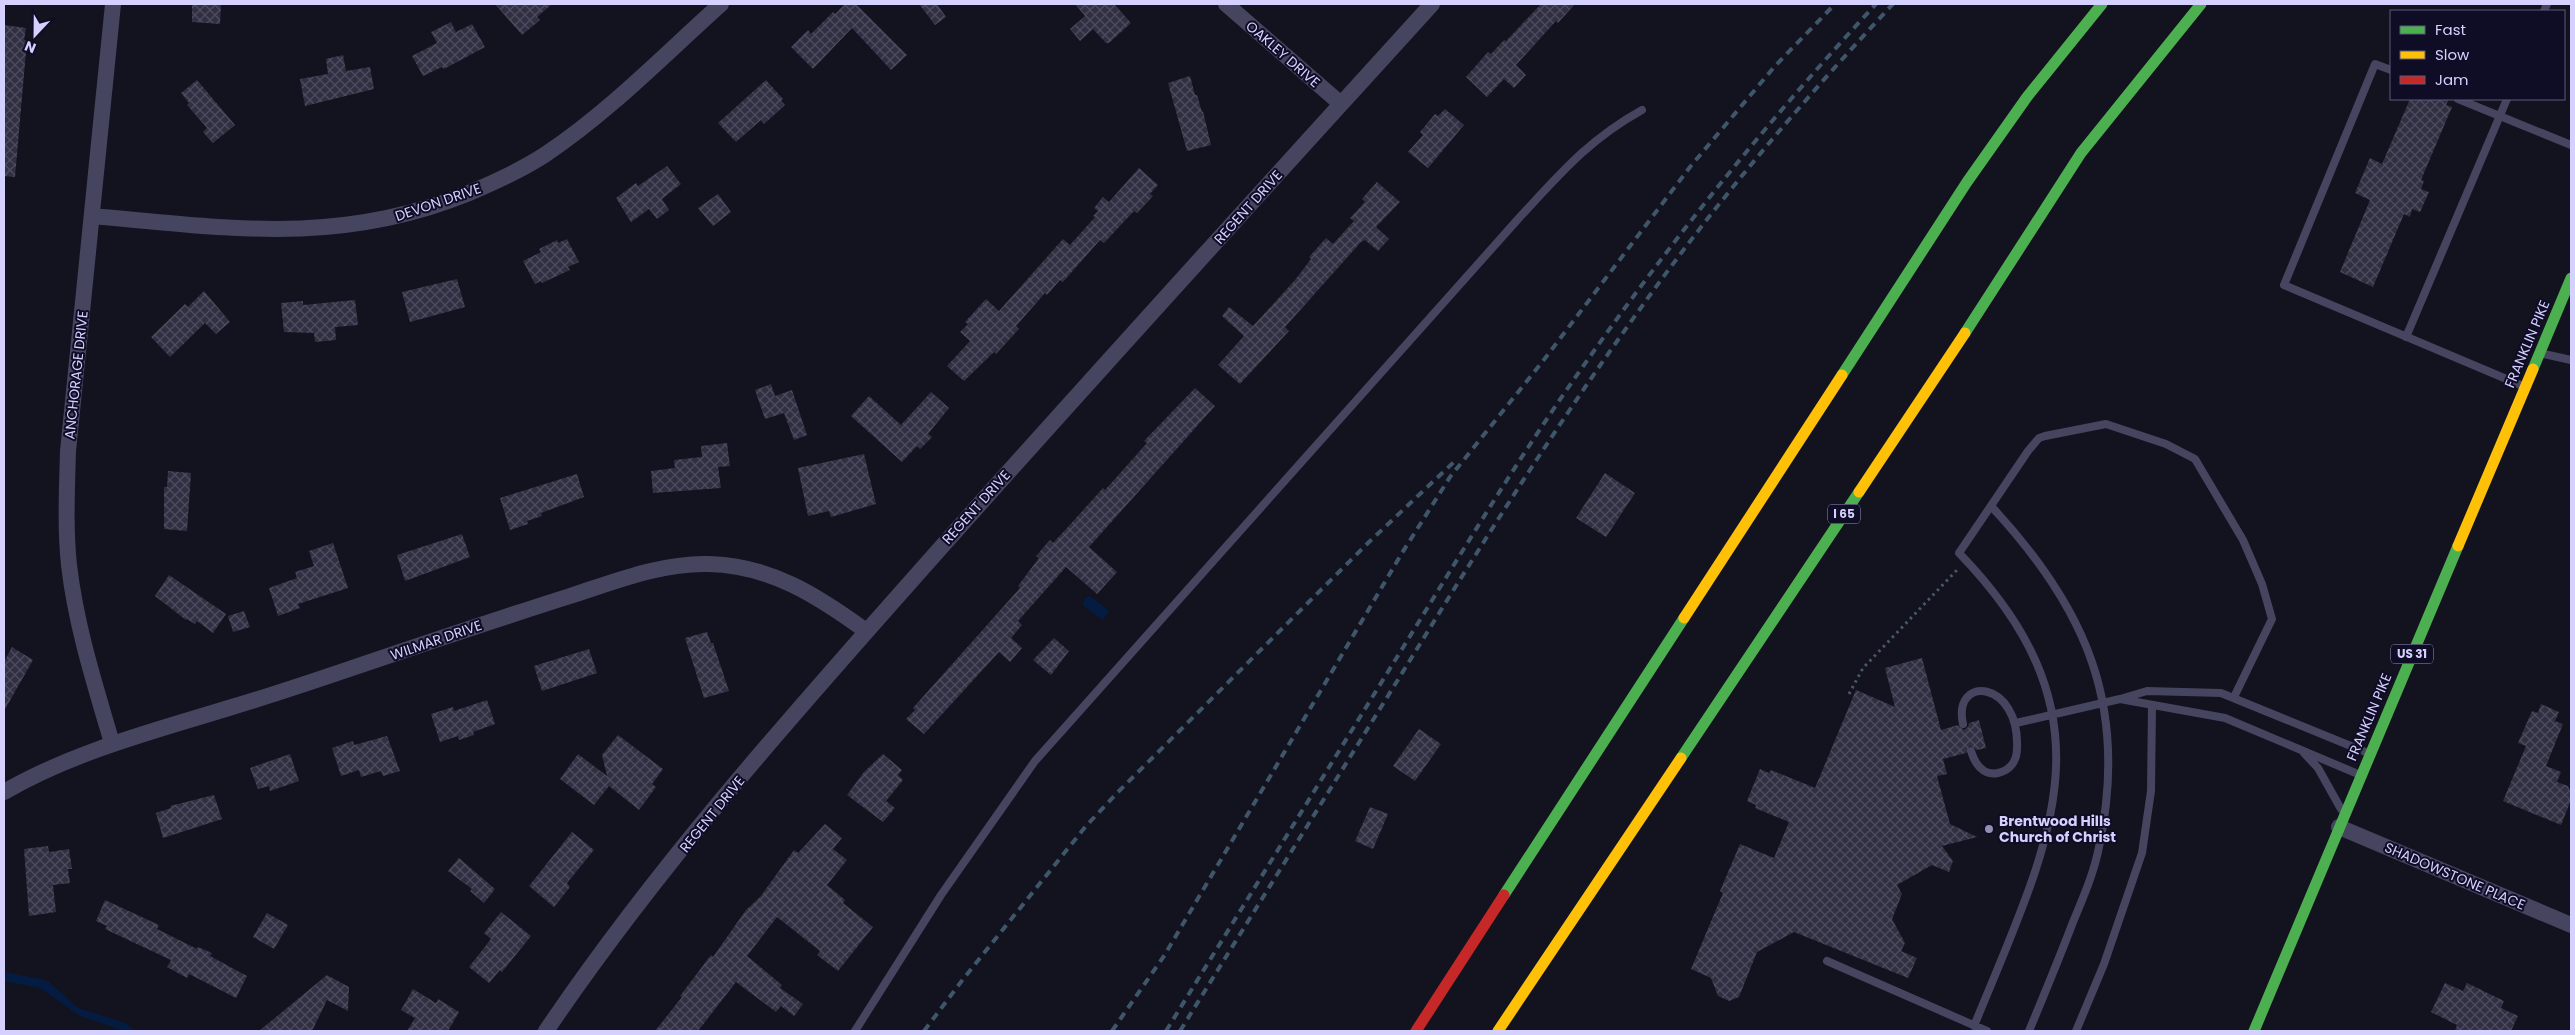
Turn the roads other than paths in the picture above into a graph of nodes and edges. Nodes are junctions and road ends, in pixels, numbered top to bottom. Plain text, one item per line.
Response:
1 (113, 4) edge
2 (721, 4) edge
3 (1226, 4) edge
4 (1432, 4) edge
5 (2102, 4) edge
6 (2201, 4) edge
7 (2390, 70) edge
8 (2460, 100) edge
9 (2507, 100) edge
10 (1341, 104) junction
11 (1642, 110) dead end
12 (2500, 116) junction
13 (2571, 145) edge
14 (92, 216) junction
15 (2571, 278) edge
16 (2406, 337) junction
17 (2540, 353) junction
18 (2571, 360) edge
19 (2525, 387) junction
20 (1990, 506) junction
21 (866, 631) junction
22 (2234, 697) junction
23 (2120, 699) junction
24 (2103, 703) junction
25 (2152, 706) junction
26 (2053, 715) junction
27 (2016, 723) junction
28 (1963, 724) dead end
29 (112, 743) junction
30 (2300, 750) junction
31 (1971, 751) dead end
32 (2370, 754) junction
33 (2361, 775) junction
34 (4, 792) edge
35 (2342, 821) junction
36 (2571, 925) edge
37 (1826, 961) dead end
38 (1974, 1026) junction
39 (546, 1031) edge
40 (855, 1031) edge
41 (1416, 1031) edge
42 (1498, 1031) edge
43 (1986, 1031) edge
44 (2029, 1031) edge
45 (2076, 1031) edge
46 (2254, 1031) edge

1 - 14 street, ANCHORAGE DRIVE
2 - 14 street, DEVON DRIVE
3 - 10 street, OAKLEY DRIVE
4 - 10 street, REGENT DRIVE
5 - 41 main road
6 - 42 main road, I 65
7 - 16 lane
8 - 12 lane
9 - 12 lane
10 - 21 street, REGENT DRIVE
11 - 40 lane
12 - 13 lane
12 - 16 lane
14 - 29 street, ANCHORAGE DRIVE
15 - 17 main road, FRANKLIN PIKE / US 31
16 - 19 lane
17 - 18 lane
17 - 19 main road, FRANKLIN PIKE / US 31
19 - 32 main road, FRANKLIN PIKE / US 31
20 - 22 lane
20 - 24 lane
20 - 26 lane
21 - 29 street, WILMAR DRIVE
21 - 39 street, REGENT DRIVE
22 - 23 lane
22 - 32 lane
23 - 24 lane
23 - 25 lane
24 - 26 lane
24 - 44 lane
25 - 30 lane
25 - 45 lane
26 - 27 lane
26 - 38 lane
27 - 28 lane
27 - 31 lane
29 - 34 street, WILMAR DRIVE
30 - 33 lane
30 - 35 lane
32 - 33 main road, FRANKLIN PIKE / US 31
33 - 35 main road, FRANKLIN PIKE / US 31
35 - 36 street, SHADOWSTONE PLACE
35 - 46 main road, FRANKLIN PIKE / US 31
37 - 38 lane
38 - 43 lane

